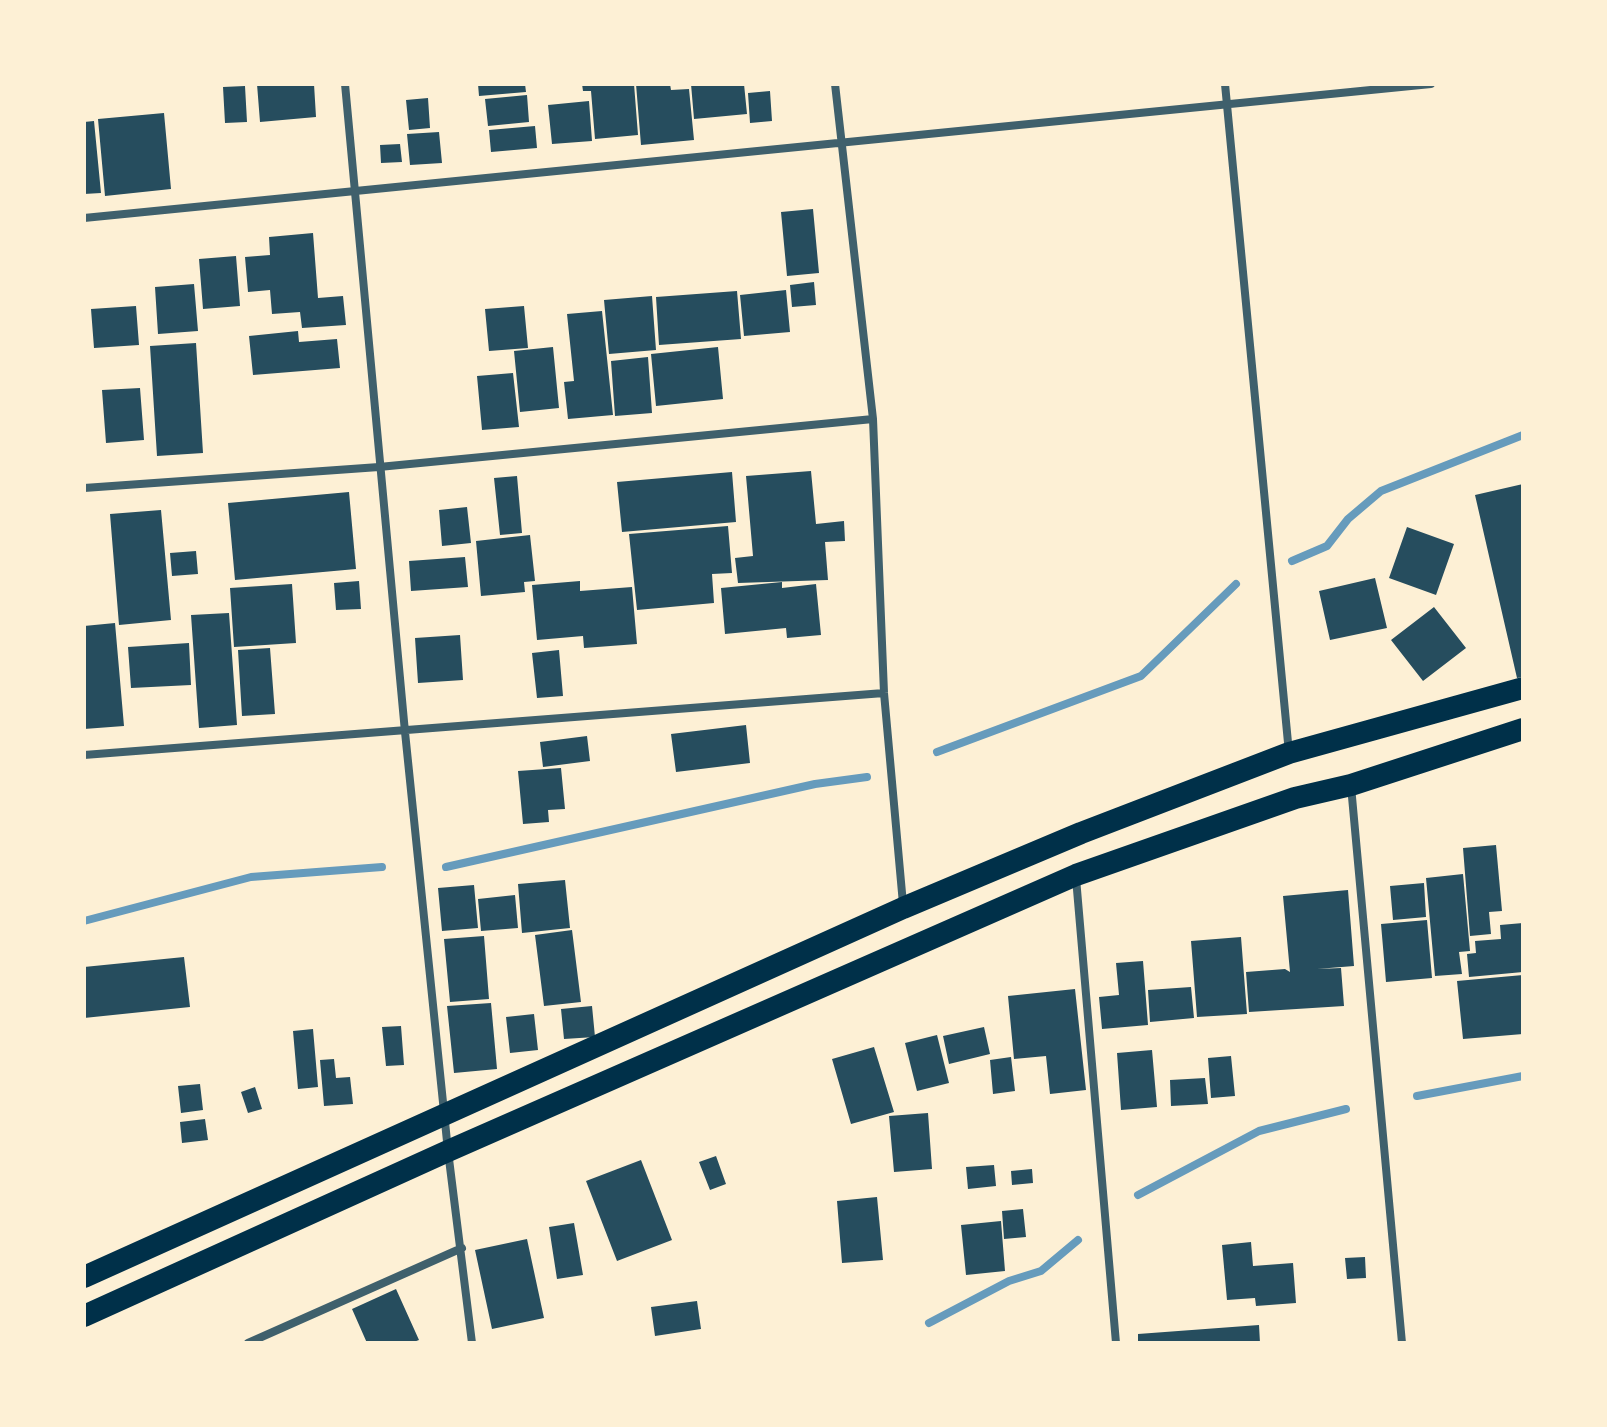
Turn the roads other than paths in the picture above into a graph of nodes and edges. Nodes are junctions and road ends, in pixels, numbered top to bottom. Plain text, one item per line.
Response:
1 (345, 84) edge
2 (835, 84) edge
3 (1225, 84) edge
4 (1431, 84) edge
5 (1226, 106) junction
6 (842, 145) junction
7 (357, 191) junction
8 (84, 218) edge
9 (873, 419) junction
10 (379, 467) junction
11 (84, 488) edge
12 (1523, 688) edge
13 (884, 693) junction
14 (1523, 729) edge
15 (405, 732) junction
16 (1289, 753) junction
17 (84, 755) edge
18 (1351, 785) junction
19 (1076, 875) junction
20 (903, 908) junction
21 (446, 1112) junction
22 (448, 1151) junction
23 (462, 1248) junction
24 (84, 1277) edge
25 (84, 1316) edge
26 (248, 1343) edge
27 (472, 1343) edge
28 (1116, 1343) edge
29 (1402, 1343) edge

1 - 7 street
2 - 6 street
3 - 5 street
4 - 5 street
5 - 6 street
5 - 16 street
6 - 7 street
6 - 9 street
7 - 8 street
7 - 10 street
9 - 10 street
9 - 13 street
10 - 11 street
10 - 15 street
12 - 16 highway
13 - 15 street
13 - 20 street
14 - 18 highway
15 - 17 street
15 - 21 street
16 - 20 highway
18 - 19 highway
18 - 29 street
19 - 22 highway
19 - 28 street
20 - 21 highway
21 - 22 street
21 - 24 highway
22 - 23 street
22 - 25 highway
23 - 26 street
23 - 27 street

